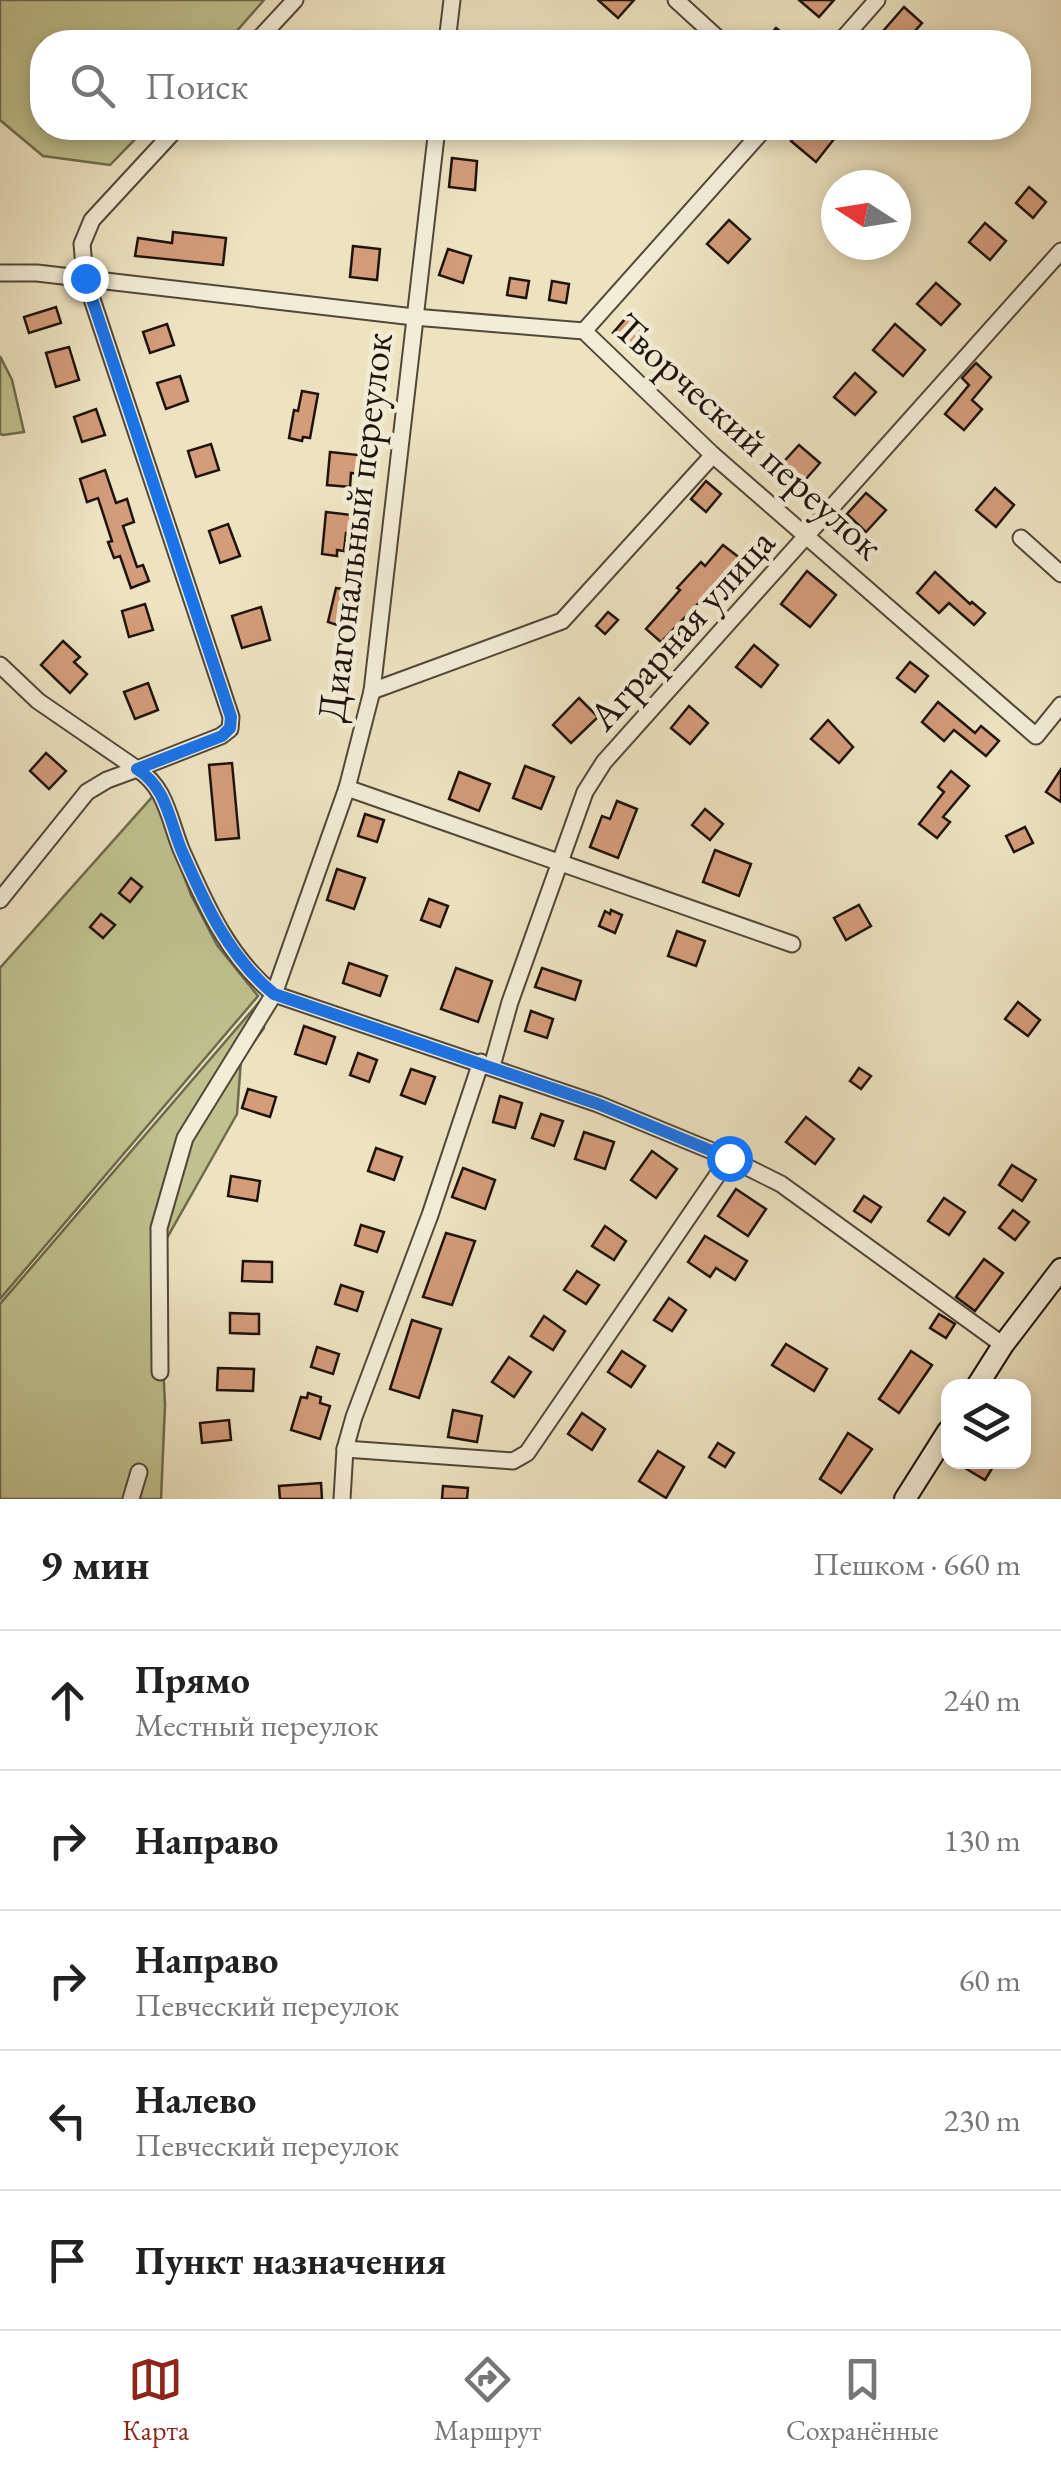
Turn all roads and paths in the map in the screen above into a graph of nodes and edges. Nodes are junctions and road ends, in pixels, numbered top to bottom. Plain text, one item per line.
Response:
1 (295, 0) edge
2 (452, 0) edge
3 (676, 0) edge
4 (877, 0) edge
5 (267, 30) edge
6 (448, 30) edge
7 (709, 30) edge
8 (851, 30) edge
9 (166, 140) edge
10 (436, 140) edge
11 (754, 140) edge
12 (1059, 257) edge
13 (0, 273) edge
14 (85, 278) junction
15 (414, 317) junction
16 (584, 331) junction
17 (713, 455) junction
18 (808, 536) junction
19 (1021, 538) dead end
20 (1061, 574) edge
21 (0, 666) edge
22 (372, 691) junction
23 (1061, 706) edge
24 (137, 769) junction
25 (348, 788) junction
26 (560, 865) junction
27 (0, 900) edge
28 (792, 944) dead end
29 (274, 994) junction
30 (487, 1064) junction
31 (729, 1158) junction
32 (1061, 1269) edge
33 (1003, 1345) junction
34 (160, 1372) dead end
35 (981, 1379) edge
36 (941, 1442) edge
37 (344, 1449) junction
38 (139, 1472) dead end
39 (131, 1499) edge
40 (342, 1499) edge
41 (906, 1499) edge

1 - 5 street
2 - 6 street
3 - 7 street
4 - 8 street
9 - 14 street
10 - 15 street, Диагональный переулок
11 - 16 street
12 - 18 street, Аграрная улица
13 - 14 street, Творческий переулок
14 - 15 street, Творческий переулок
14 - 24 street
15 - 16 street, Творческий переулок
15 - 22 street, Диагональный переулок
16 - 17 street, Творческий переулок
17 - 18 street, Творческий переулок
17 - 22 street
18 - 23 street, Творческий переулок
18 - 26 street, Аграрная улица
19 - 20 street
21 - 24 street
22 - 25 street, Диагональный переулок
24 - 27 street
24 - 29 street
25 - 26 street
25 - 29 street, Диагональный переулок
26 - 28 street
26 - 30 street, Аграрная улица
29 - 30 street
29 - 34 street, Диагональный переулок
30 - 31 street
30 - 37 street, Аграрная улица
31 - 33 street
31 - 37 street
32 - 33 main road
33 - 35 main road
36 - 41 main road
37 - 40 street, Аграрная улица
38 - 39 street

